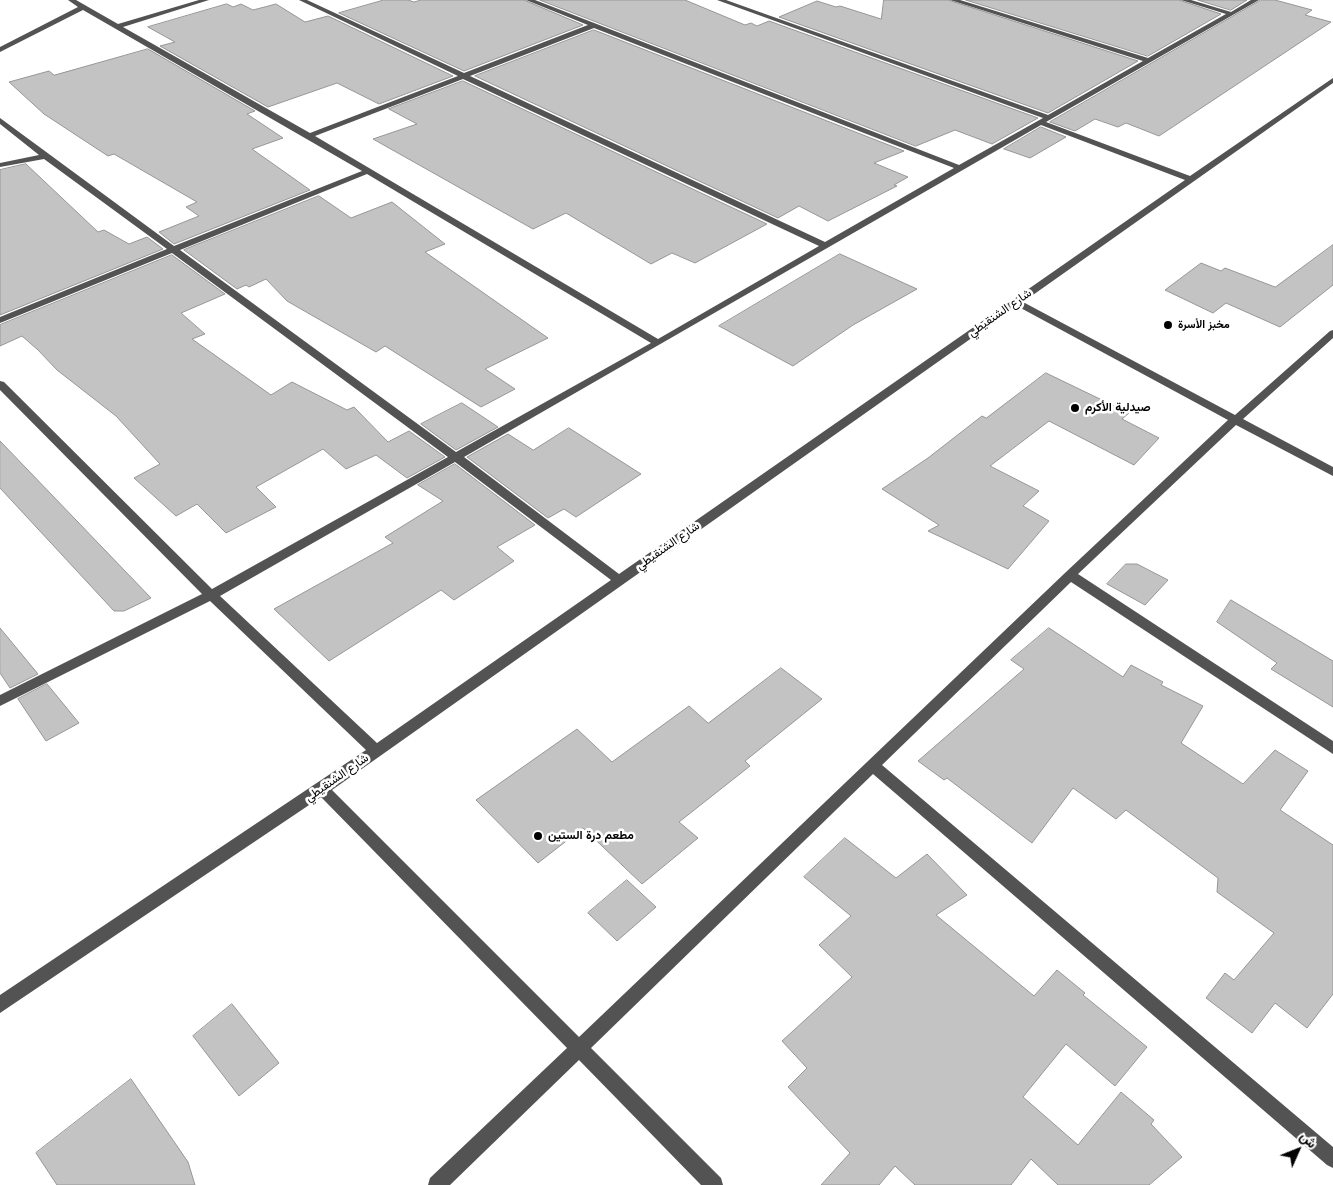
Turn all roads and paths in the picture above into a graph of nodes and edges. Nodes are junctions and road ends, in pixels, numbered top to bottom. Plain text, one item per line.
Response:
1 (72, 0) edge
2 (206, 0) edge
3 (302, 0) edge
4 (532, 0) edge
5 (720, 0) edge
6 (953, 0) edge
7 (1184, 0) edge
8 (1256, 0) edge
9 (83, 7) junction
10 (1232, 14) junction
11 (118, 26) junction
12 (592, 26) junction
13 (0, 50) edge
14 (1149, 62) junction
15 (464, 75) junction
16 (1332, 83) edge
17 (0, 120) edge
18 (1046, 121) junction
19 (309, 136) junction
20 (45, 156) junction
21 (0, 165) edge
22 (960, 168) junction
23 (368, 171) junction
24 (1191, 179) junction
25 (826, 246) junction
26 (174, 251) junction
27 (1016, 302) junction
28 (0, 320) edge
29 (1333, 333) edge
30 (658, 343) junction
31 (0, 384) edge
32 (1235, 420) junction
33 (456, 457) junction
34 (1333, 472) edge
35 (1070, 575) junction
36 (619, 580) junction
37 (211, 595) junction
38 (0, 701) edge
39 (1333, 748) edge
40 (376, 751) junction
41 (872, 765) junction
42 (322, 789) junction
43 (0, 1005) edge
44 (578, 1048) junction
45 (1333, 1159) edge
46 (437, 1185) edge
47 (714, 1185) edge

1 - 9 street
2 - 11 street
3 - 15 street
4 - 12 street
5 - 18 street
6 - 14 street
7 - 10 street
8 - 10 street
9 - 11 street
9 - 13 street
10 - 14 street
11 - 19 street
12 - 15 street
12 - 22 street
14 - 18 street
15 - 19 street
15 - 25 street
16 - 24 street, شارع الشنقيطي
17 - 20 street
18 - 22 street
18 - 24 street
19 - 23 street
20 - 21 street
20 - 26 street
22 - 25 street
23 - 26 street
23 - 30 street
24 - 27 street, شارع الشنقيطي
25 - 30 street
26 - 28 street
26 - 33 street
27 - 32 street
27 - 36 street, شارع الشنقيطي
29 - 32 street
30 - 33 street
31 - 37 street
32 - 34 street
32 - 35 street
33 - 36 street
33 - 37 street
35 - 39 street
35 - 41 street
36 - 40 street, شارع الشنقيطي
37 - 38 street
37 - 40 street
40 - 42 street, شارع الشنقيطي
41 - 44 street
41 - 45 street
42 - 43 street, شارع الشنقيطي
42 - 44 street
44 - 46 street
44 - 47 street

